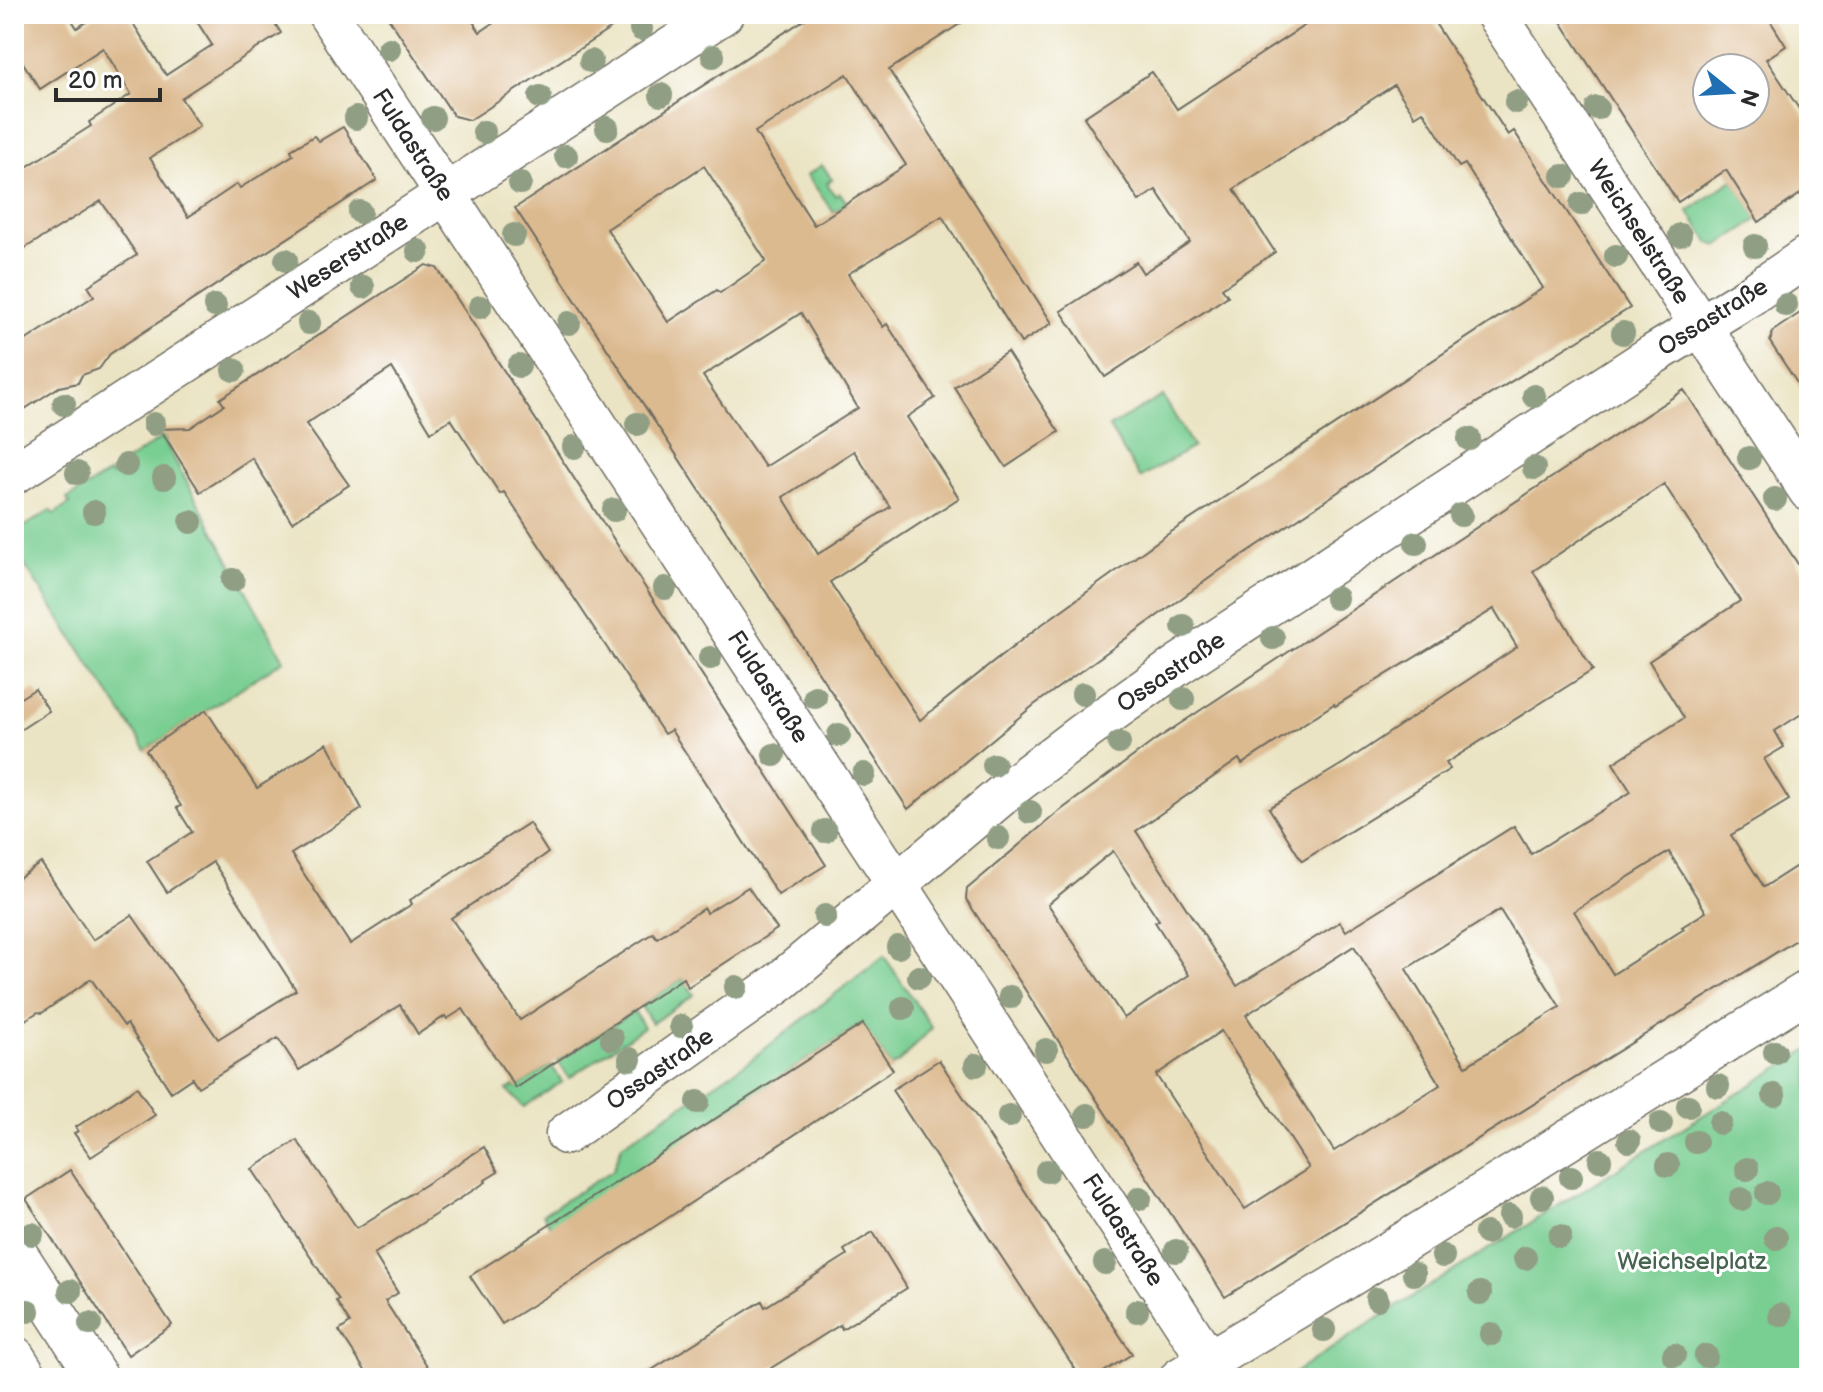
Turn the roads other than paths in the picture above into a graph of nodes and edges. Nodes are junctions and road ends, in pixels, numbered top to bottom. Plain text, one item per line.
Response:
1 (328, 14) edge
2 (723, 14) edge
3 (1496, 14) edge
4 (445, 194) junction
5 (1809, 255) edge
6 (1700, 326) junction
7 (14, 474) edge
8 (1809, 491) edge
9 (898, 885) junction
10 (1809, 990) edge
11 (566, 1134) dead end
12 (18, 1263) edge
13 (14, 1356) edge
14 (1194, 1369) edge
15 (28, 1378) edge
16 (98, 1378) edge

1 - 4 street, Fuldastraße
2 - 4 street, Weserstraße
3 - 6 street, Weichselstraße
4 - 7 street, Weserstraße
4 - 9 street, Fuldastraße
5 - 6 street, Ossastraße
6 - 8 street, Weichselstraße
6 - 9 street, Ossastraße
9 - 11 street, Ossastraße
9 - 14 street, Fuldastraße
10 - 14 street
12 - 16 street
13 - 15 street

